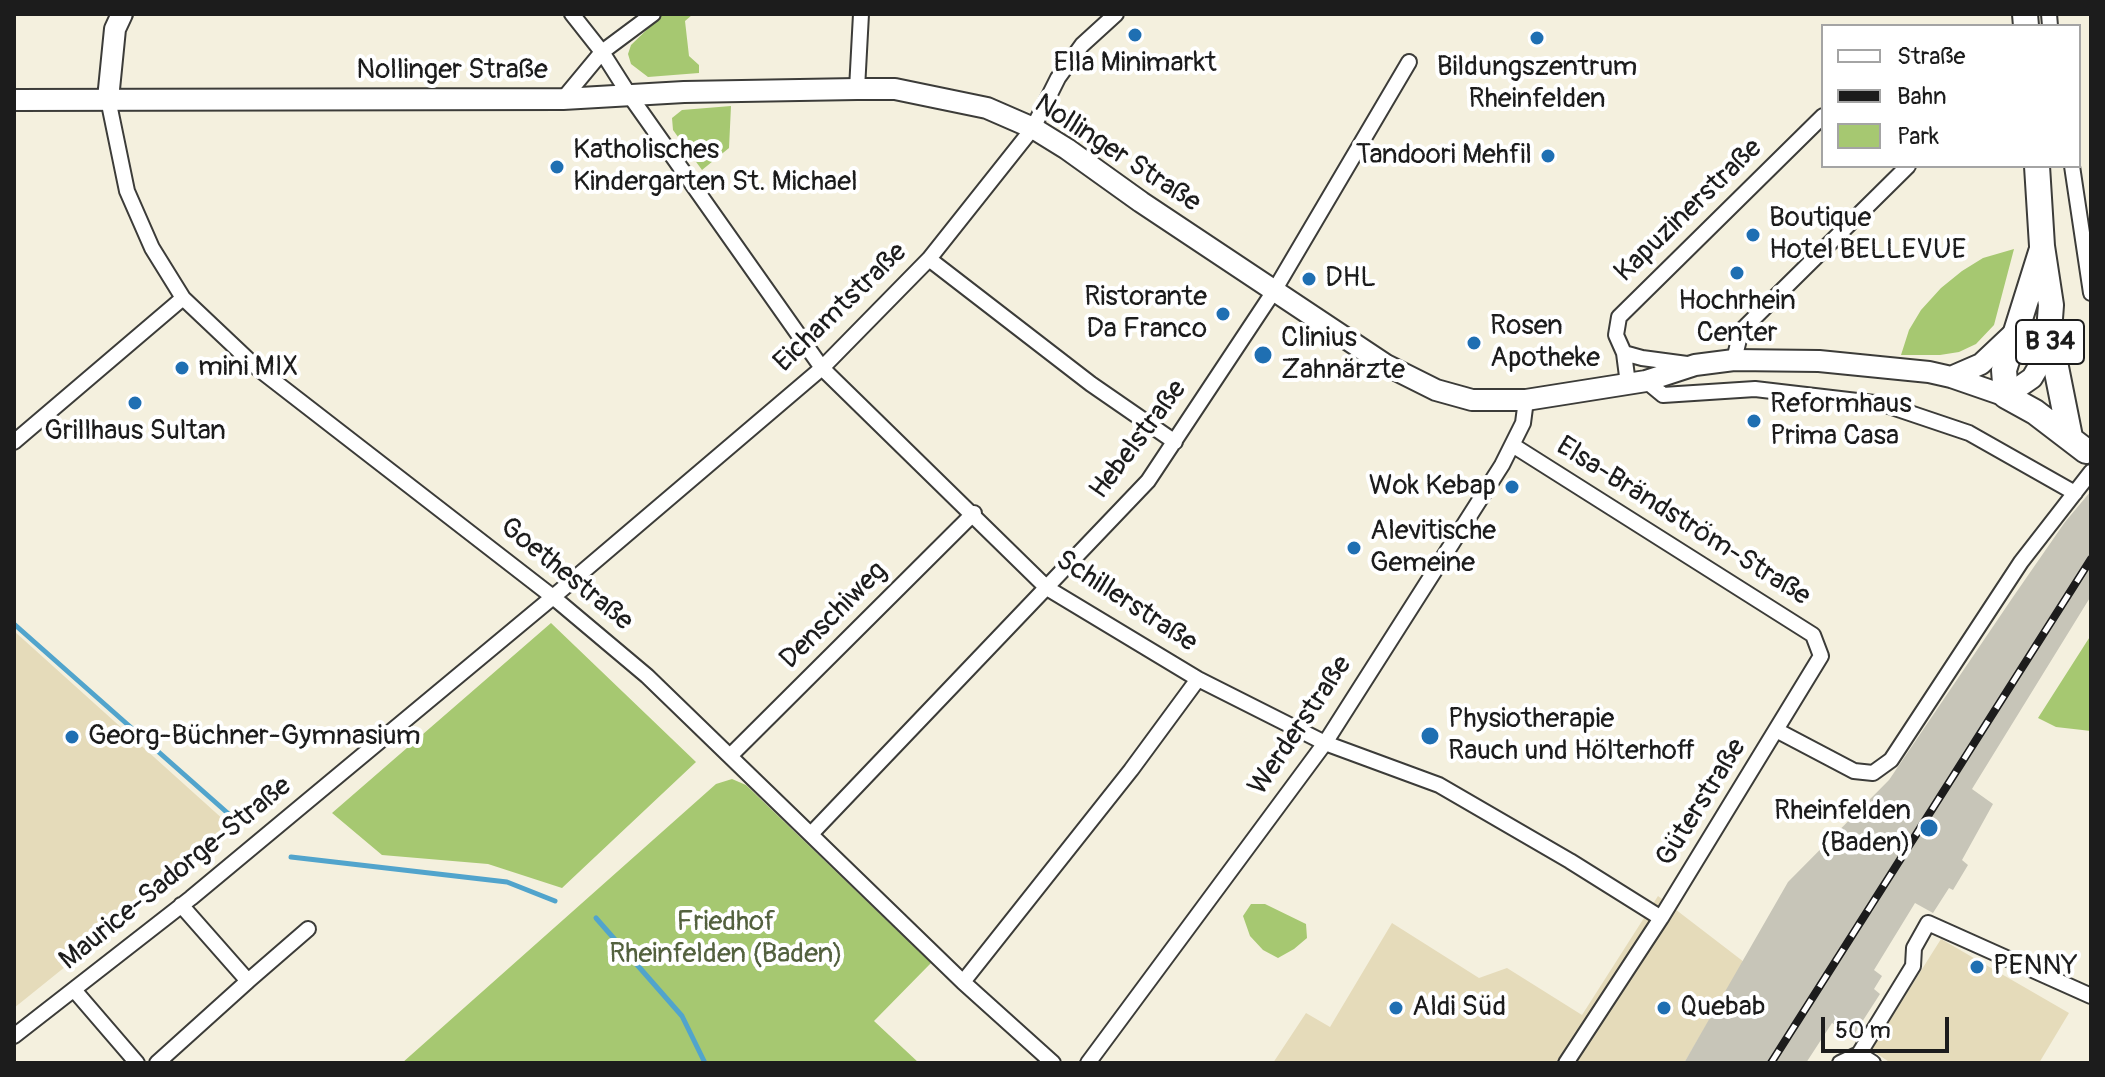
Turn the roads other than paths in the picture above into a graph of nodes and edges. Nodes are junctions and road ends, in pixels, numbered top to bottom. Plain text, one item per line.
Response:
1 (122, 14) edge
2 (572, 14) edge
3 (653, 14) edge
4 (861, 14) edge
5 (1116, 14) edge
6 (602, 52) junction
7 (1409, 62) dead end
8 (857, 89) junction
9 (630, 96) junction
10 (108, 99) junction
11 (563, 99) junction
12 (14, 100) edge
13 (1821, 118) edge
14 (1033, 128) junction
15 (1906, 168) edge
16 (2037, 168) edge
17 (2072, 168) edge
18 (2042, 246) junction
19 (929, 259) junction
20 (1274, 291) junction
21 (2091, 293) edge
22 (183, 298) junction
23 (2016, 331) junction
24 (2049, 332) junction
25 (1624, 353) junction
26 (1734, 360) junction
27 (1695, 365) junction
28 (822, 368) junction
29 (1951, 377) junction
30 (1637, 382) junction
31 (2006, 396) junction
32 (1526, 400) junction
33 (14, 442) edge
34 (1175, 442) junction
35 (1514, 446) junction
36 (2082, 453) edge
37 (2075, 493) junction
38 (974, 513) junction
39 (1047, 588) junction
40 (553, 597) junction
41 (1198, 679) junction
42 (1778, 731) junction
43 (1325, 743) junction
44 (731, 755) junction
45 (811, 834) junction
46 (181, 905) junction
47 (1661, 918) junction
48 (308, 929) dead end
49 (248, 981) junction
50 (963, 982) junction
51 (75, 991) junction
52 (2091, 996) edge
53 (14, 1036) edge
54 (1859, 1054) junction
55 (137, 1063) edge
56 (157, 1063) edge
57 (1053, 1063) edge
58 (1088, 1063) edge
59 (1566, 1063) edge
60 (1840, 1063) edge
61 (1873, 1063) edge

1 - 10 main road
2 - 6 street, Schillerstraße
3 - 6 street
4 - 8 street
5 - 14 street, Eichamtstraße
6 - 9 street, Schillerstraße
6 - 11 street
7 - 20 street, Hebelstraße
8 - 9 main road, Nollinger Straße
8 - 14 main road, Nollinger Straße
9 - 11 main road, Nollinger Straße
9 - 28 street, Schillerstraße
10 - 11 main road, Nollinger Straße
10 - 12 main road, Nollinger Straße
10 - 22 street, Goethestraße
13 - 25 street, Kapuzinerstraße
14 - 19 street, Eichamtstraße
14 - 20 main road, Nollinger Straße
15 - 26 street
16 - 18 main road, B 34
17 - 21 street
18 - 23 main road, B 34
18 - 24 main road, B 34
19 - 28 street, Eichamtstraße
19 - 34 street
20 - 32 main road, Nollinger Straße
20 - 34 street, Hebelstraße
22 - 33 street
22 - 40 street, Goethestraße
23 - 29 main road
23 - 31 main road, B 34
24 - 31 main road, B 34
24 - 36 main road, B 34
25 - 27 street
25 - 30 street, Kapuzinerstraße
26 - 27 main road, Nollinger Straße
26 - 29 main road, Nollinger Straße
27 - 30 main road, Nollinger Straße
28 - 38 street, Schillerstraße
28 - 40 street, Eichamtstraße
29 - 31 main road, Nollinger Straße
30 - 32 main road, Nollinger Straße
30 - 37 street
31 - 36 main road, B 34
32 - 35 street, Werderstraße
34 - 39 street, Hebelstraße
35 - 42 street, Elsa-Brändström-Straße
35 - 43 street, Werderstraße
36 - 37 street, Güterstraße
37 - 42 street, Güterstraße
38 - 39 street, Schillerstraße
38 - 44 street, Denschiweg
39 - 41 street, Schillerstraße
39 - 45 street, Hebelstraße
40 - 44 street, Goethestraße
40 - 46 street, Maurice-Sadorge-Straße
41 - 43 street, Schillerstraße
41 - 50 street
42 - 47 street, Güterstraße
43 - 47 street, Schillerstraße
43 - 58 street, Werderstraße
44 - 45 street, Goethestraße
45 - 50 street, Goethestraße
46 - 49 street
46 - 51 street, Maurice-Sadorge-Straße
47 - 59 street, Güterstraße
48 - 49 street
49 - 56 street
50 - 57 street, Goethestraße
51 - 53 street, Maurice-Sadorge-Straße
51 - 55 street
52 - 54 street
54 - 60 street
54 - 61 street

